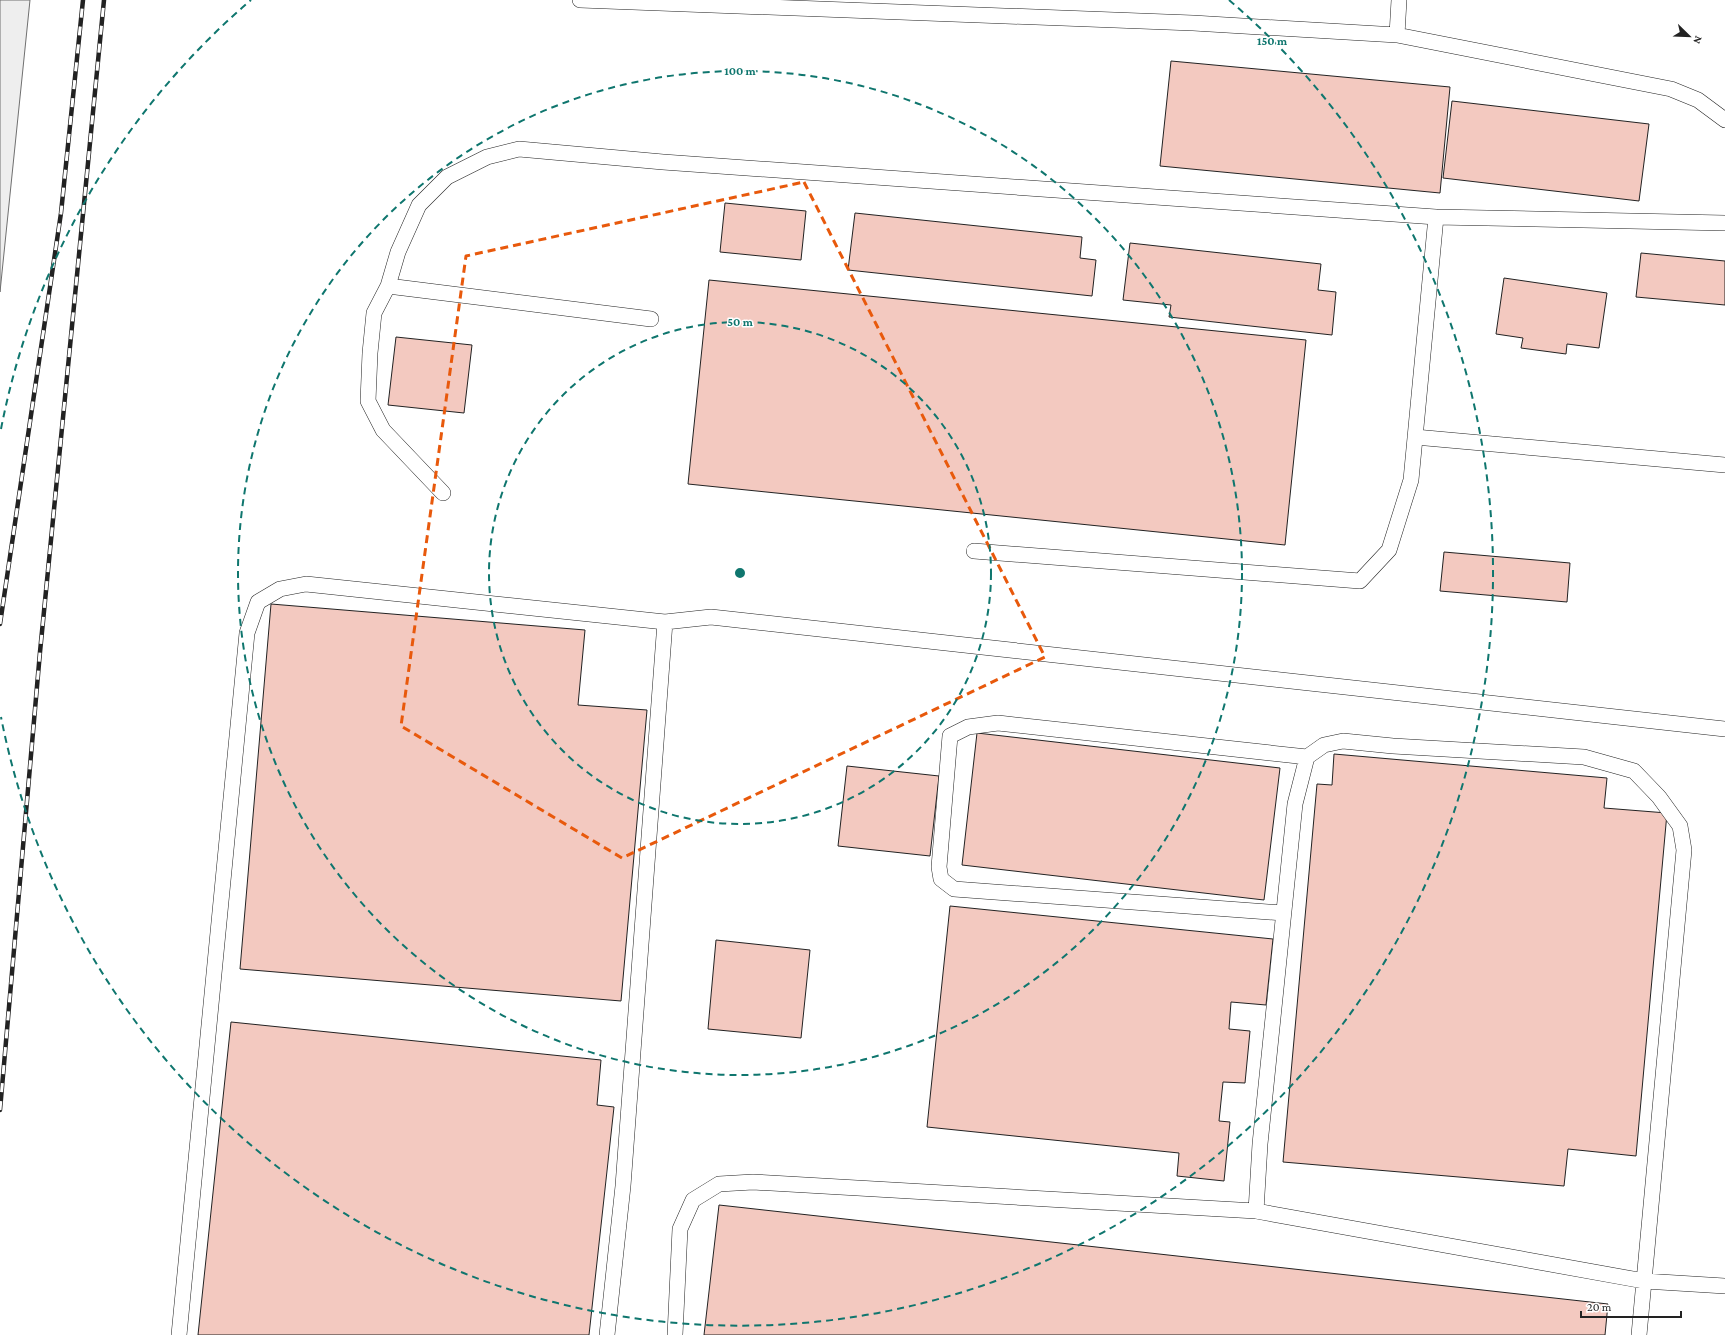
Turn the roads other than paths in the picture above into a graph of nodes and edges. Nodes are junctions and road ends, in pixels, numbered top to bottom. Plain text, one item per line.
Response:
1 (580, 0) edge
2 (1399, 0) edge
3 (1397, 35) junction
4 (1725, 120) edge
5 (1436, 217) junction
6 (1725, 223) edge
7 (388, 286) junction
8 (651, 318) dead end
9 (1415, 437) junction
10 (1725, 465) edge
11 (443, 493) dead end
12 (974, 551) dead end
13 (665, 622) junction
14 (1725, 729) edge
15 (1308, 757) junction
16 (1283, 913) junction
17 (1256, 1210) junction
18 (1644, 1281) junction
19 (1725, 1286) edge
20 (179, 1335) edge
21 (608, 1335) edge
22 (675, 1335) edge
23 (1639, 1335) edge

1 - 3 lane
2 - 3 lane
3 - 4 lane
5 - 6 lane
5 - 7 lane
5 - 9 lane
7 - 8 lane
7 - 11 lane
9 - 10 lane
9 - 12 lane
13 - 14 lane
13 - 20 lane
13 - 21 lane
15 - 16 lane
15 - 16 lane
15 - 18 lane
16 - 17 lane
17 - 18 lane
17 - 22 lane
18 - 19 lane
18 - 23 lane

